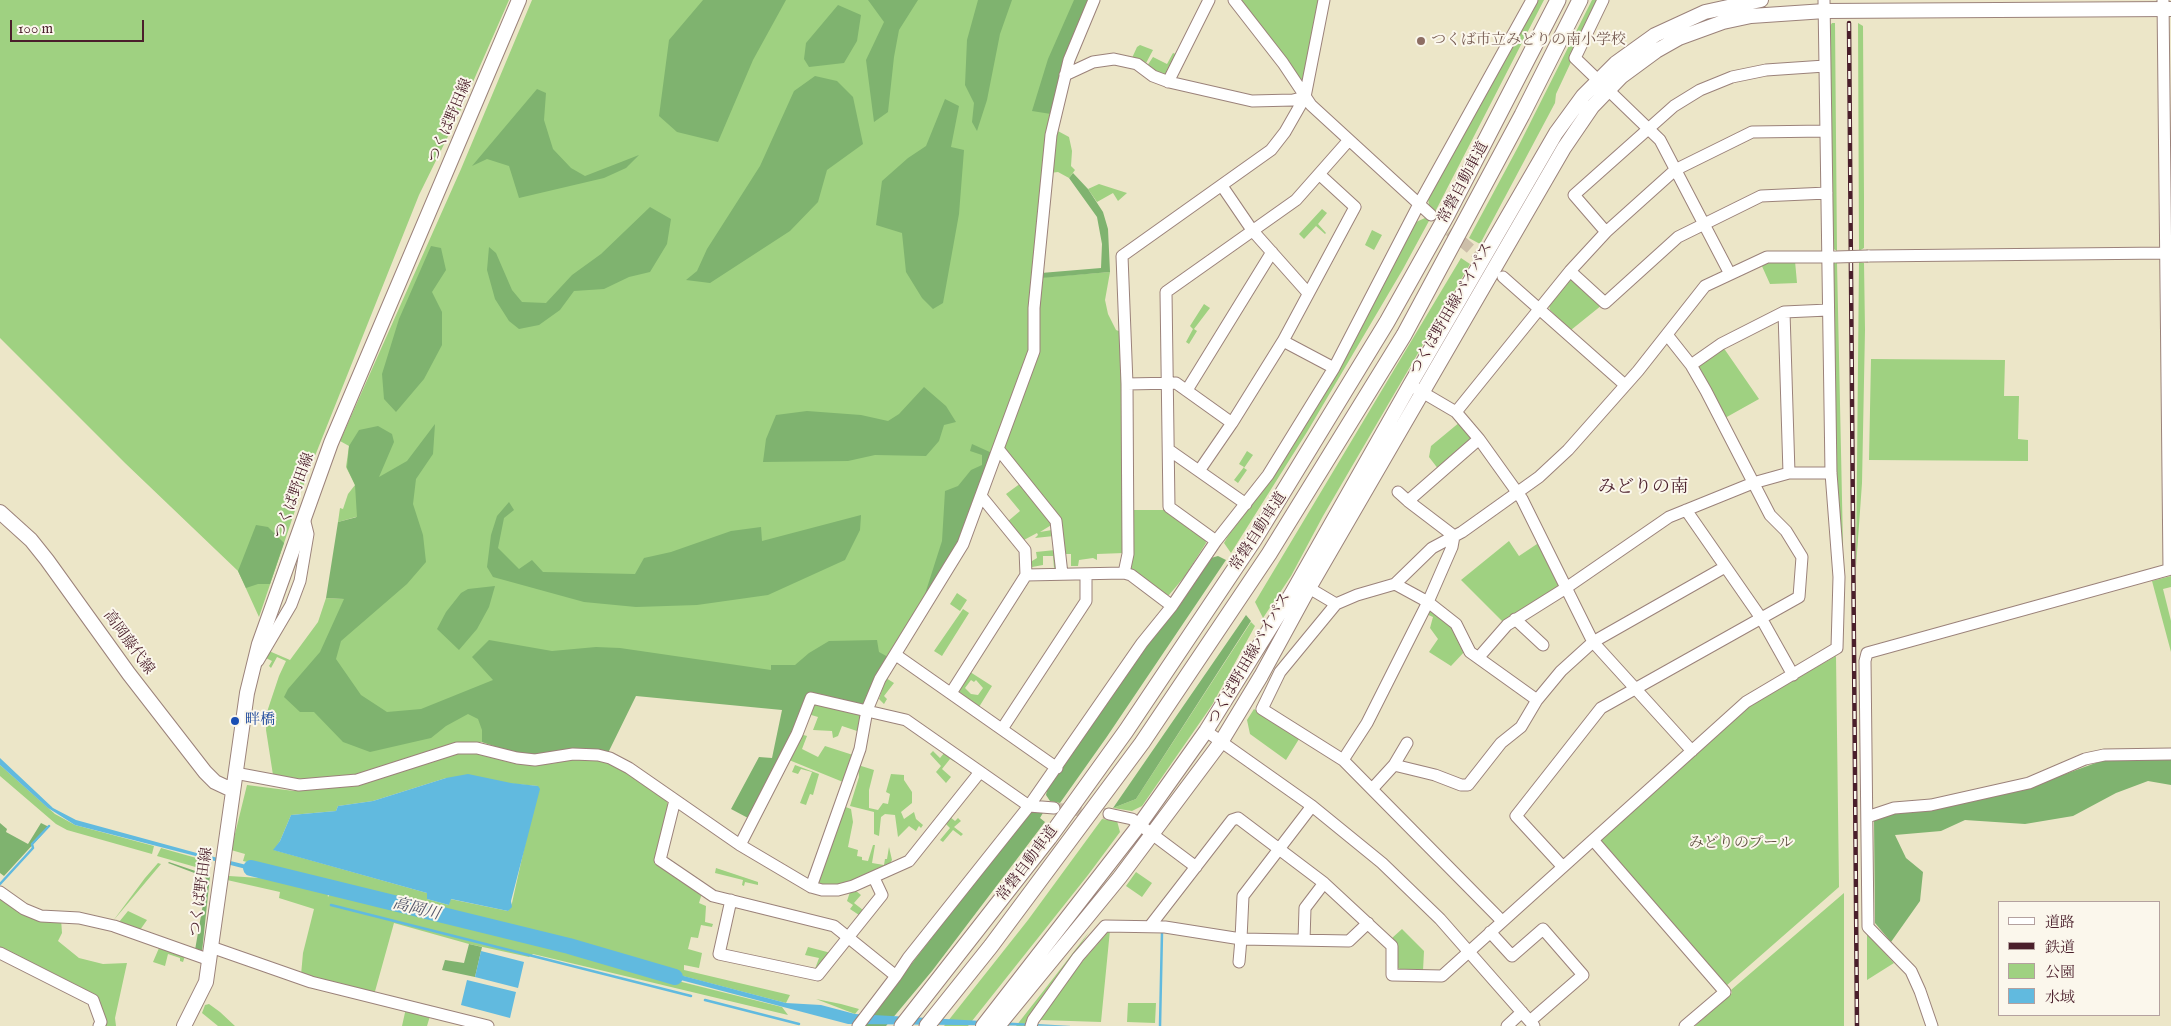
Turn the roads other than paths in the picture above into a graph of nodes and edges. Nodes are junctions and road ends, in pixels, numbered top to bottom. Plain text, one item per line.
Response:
1 (519, 0) edge
2 (1094, 0) edge
3 (1209, 0) edge
4 (1234, 0) edge
5 (1324, 0) edge
6 (1532, 0) edge
7 (1558, 0) edge
8 (1580, 0) edge
9 (1603, 0) edge
10 (1761, 0) edge
11 (1824, 6) edge
12 (2166, 6) edge
13 (1825, 66) junction
14 (1064, 76) junction
15 (1596, 81) junction
16 (1168, 82) junction
17 (1607, 90) junction
18 (1305, 96) junction
19 (1647, 128) junction
20 (1826, 131) junction
21 (1349, 140) junction
22 (2168, 162) edge
23 (1675, 170) junction
24 (1319, 174) junction
25 (1222, 186) junction
26 (1827, 193) junction
27 (1419, 204) junction
28 (1432, 215) tunnel mouth
29 (1703, 224) junction
30 (1252, 230) junction
31 (1606, 232) junction
32 (1272, 252) junction
33 (2166, 253) junction
34 (1832, 257) junction
35 (1570, 271) junction
36 (1730, 274) junction
37 (1503, 277) tunnel mouth
38 (1308, 293) junction
39 (1541, 309) junction
40 (1828, 310) junction
41 (1784, 312) junction
42 (1668, 336) junction
43 (1283, 341) junction
44 (1691, 365) junction
45 (1334, 368) junction
46 (1127, 384) junction
47 (1167, 384) junction
48 (1410, 385) junction
49 (1625, 385) junction
50 (1187, 390) junction
51 (1423, 393) junction
52 (1456, 412) junction
53 (1232, 423) junction
54 (1479, 438) junction
55 (999, 450) junction
56 (1169, 450) junction
57 (1199, 471) junction
58 (1831, 473) junction
59 (1789, 474) junction
60 (1752, 483) junction
61 (1398, 492) dead end
62 (1518, 494) junction
63 (981, 496) junction
64 (1408, 501) junction
65 (1246, 504) junction
66 (1686, 510) junction
67 (0, 512) edge
68 (1454, 536) junction
69 (1216, 541) junction
70 (1725, 567) junction
71 (2170, 569) edge
72 (1124, 573) junction
73 (1062, 574) junction
74 (1086, 574) junction
75 (1026, 575) junction
76 (1395, 584) junction
77 (1309, 588) junction
78 (1566, 588) junction
79 (1428, 602) junction
80 (1336, 604) junction
81 (1172, 606) junction
82 (1760, 618) junction
83 (1516, 619) junction
84 (1593, 642) junction
85 (1543, 645) dead end
86 (896, 655) junction
87 (1479, 658) junction
88 (1793, 675) junction
89 (1635, 689) junction
90 (951, 693) junction
91 (1537, 700) junction
92 (867, 710) junction
93 (1002, 729) junction
94 (1206, 731) junction
95 (1221, 742) junction
96 (1407, 743) dead end
97 (1692, 751) junction
98 (2171, 754) edge
99 (1343, 760) junction
100 (1394, 765) junction
101 (1057, 768) junction
102 (980, 772) junction
103 (235, 773) junction
104 (1372, 788) junction
105 (232, 790) junction
106 (675, 800) junction
107 (1030, 806) junction
108 (1312, 806) junction
109 (1054, 808) tunnel mouth
110 (1110, 814) tunnel mouth
111 (1867, 817) junction
112 (1140, 824) junction
113 (1154, 834) junction
114 (1593, 840) junction
115 (740, 845) junction
116 (1281, 848) junction
117 (1196, 867) junction
118 (1563, 867) junction
119 (874, 878) junction
120 (1324, 883) junction
121 (811, 886) junction
122 (0, 892) edge
123 (731, 900) junction
124 (1502, 921) junction
125 (1368, 923) junction
126 (1150, 926) junction
127 (1490, 932) junction
128 (849, 937) junction
129 (1241, 939) junction
130 (1304, 940) junction
131 (1469, 951) junction
132 (0, 952) edge
133 (210, 954) junction
134 (1239, 962) dead end
135 (896, 976) junction
136 (1529, 1020) edge
137 (99, 1026) edge
138 (184, 1026) edge
139 (488, 1026) edge
140 (858, 1026) edge
141 (902, 1026) edge
142 (927, 1026) edge
143 (983, 1026) edge
144 (998, 1026) edge
145 (1031, 1026) edge
146 (1507, 1026) edge
147 (1685, 1026) edge
148 (1932, 1026) edge

1 - 103 main road, つくば野田線
2 - 14 street
3 - 16 street
4 - 18 street
5 - 18 street
6 - 27 street
7 - 141 highway, 常磐自動車道
8 - 142 highway, 常磐自動車道
9 - 15 street
10 - 15 main road, つくば野田線バイパス
11 - 12 main road, つくば野田線バイパス
11 - 13 street
11 - 17 main road, つくば野田線バイパス
12 - 22 street
13 - 19 street
13 - 20 street
14 - 16 street
14 - 55 street
15 - 17 street
15 - 48 main road, つくば野田線バイパス
16 - 18 street
17 - 19 street
17 - 51 main road, つくば野田線バイパス
18 - 21 street
18 - 25 street
19 - 23 street
19 - 31 street
20 - 23 street
20 - 26 street
21 - 24 street
21 - 27 street
22 - 33 street
23 - 29 street
23 - 31 street
24 - 30 street
24 - 38 street
25 - 30 street
25 - 46 street
26 - 29 street
26 - 34 street
27 - 28 street
27 - 45 street
29 - 35 street
29 - 36 street
30 - 32 street
30 - 47 street
31 - 35 street
32 - 38 street
32 - 50 street
33 - 34 street, bridge
33 - 71 street
34 - 36 street
34 - 40 street
35 - 39 street
36 - 42 street
37 - 39 street
38 - 43 street
39 - 49 street
39 - 52 street
40 - 41 street
40 - 58 street
41 - 44 street
41 - 59 street
42 - 44 street
42 - 49 street
43 - 45 street
43 - 53 street
44 - 60 street
45 - 65 street
46 - 47 street
46 - 72 street
47 - 50 street
47 - 56 street
48 - 51 street
48 - 94 main road, つくば野田線バイパス
49 - 62 street
50 - 53 street
51 - 52 street
51 - 77 main road, つくば野田線バイパス
52 - 54 street
53 - 57 street
54 - 62 street
54 - 64 street
55 - 63 street
55 - 73 street
56 - 57 street
56 - 69 street
57 - 65 street
58 - 59 street
58 - 88 street
59 - 60 street
60 - 66 street
60 - 82 street
61 - 64 street
62 - 68 street
62 - 78 street
63 - 75 street
63 - 86 street
64 - 68 street
65 - 69 street
66 - 70 street
66 - 78 street
67 - 105 main road, 高岡藤代線
68 - 76 street
68 - 79 street
69 - 81 street
70 - 82 street
70 - 84 street
71 - 111 street
72 - 74 street
72 - 81 street
73 - 74 street
73 - 75 street
74 - 93 street
75 - 90 street
76 - 79 street
76 - 80 street
77 - 80 street
77 - 95 main road, つくば野田線バイパス
78 - 83 street
78 - 84 street
79 - 87 street
79 - 99 street
80 - 99 street
81 - 101 street
82 - 88 street
82 - 89 street
83 - 85 street
83 - 87 street
84 - 89 street
84 - 91 street
86 - 90 street
86 - 92 street
87 - 91 street
88 - 97 street
89 - 97 street
89 - 118 street
90 - 93 street
91 - 100 street
92 - 102 street
92 - 115 street
92 - 121 street
93 - 101 street
94 - 95 street
94 - 112 main road, つくば野田線バイパス
95 - 108 street
95 - 113 main road, つくば野田線バイパス
96 - 100 street
97 - 114 street
98 - 111 street
99 - 104 street
100 - 104 street
101 - 107 street
102 - 107 street
102 - 119 street
103 - 105 main road, つくば野田線
103 - 106 street
104 - 124 street
105 - 133 main road, つくば野田線
106 - 115 street
106 - 123 street
107 - 109 street
107 - 135 street
108 - 116 street
108 - 131 street
110 - 112 street
111 - 148 street
112 - 113 street
112 - 143 main road, つくば野田線バイパス
113 - 117 street
113 - 144 main road, つくば野田線バイパス
114 - 118 street
114 - 147 street
115 - 121 street
116 - 117 street
116 - 120 street
116 - 129 street
117 - 126 street
118 - 124 street
119 - 121 street
119 - 128 street
120 - 125 street
120 - 130 street
122 - 133 street
123 - 128 street
123 - 128 street
124 - 127 street
125 - 130 street
125 - 131 street
126 - 129 street
126 - 145 street
127 - 131 street
127 - 136 street
128 - 135 street
129 - 130 street
129 - 134 street
131 - 136 street
132 - 137 street
133 - 138 main road, つくば野田線
133 - 139 street
135 - 140 street
136 - 146 street

